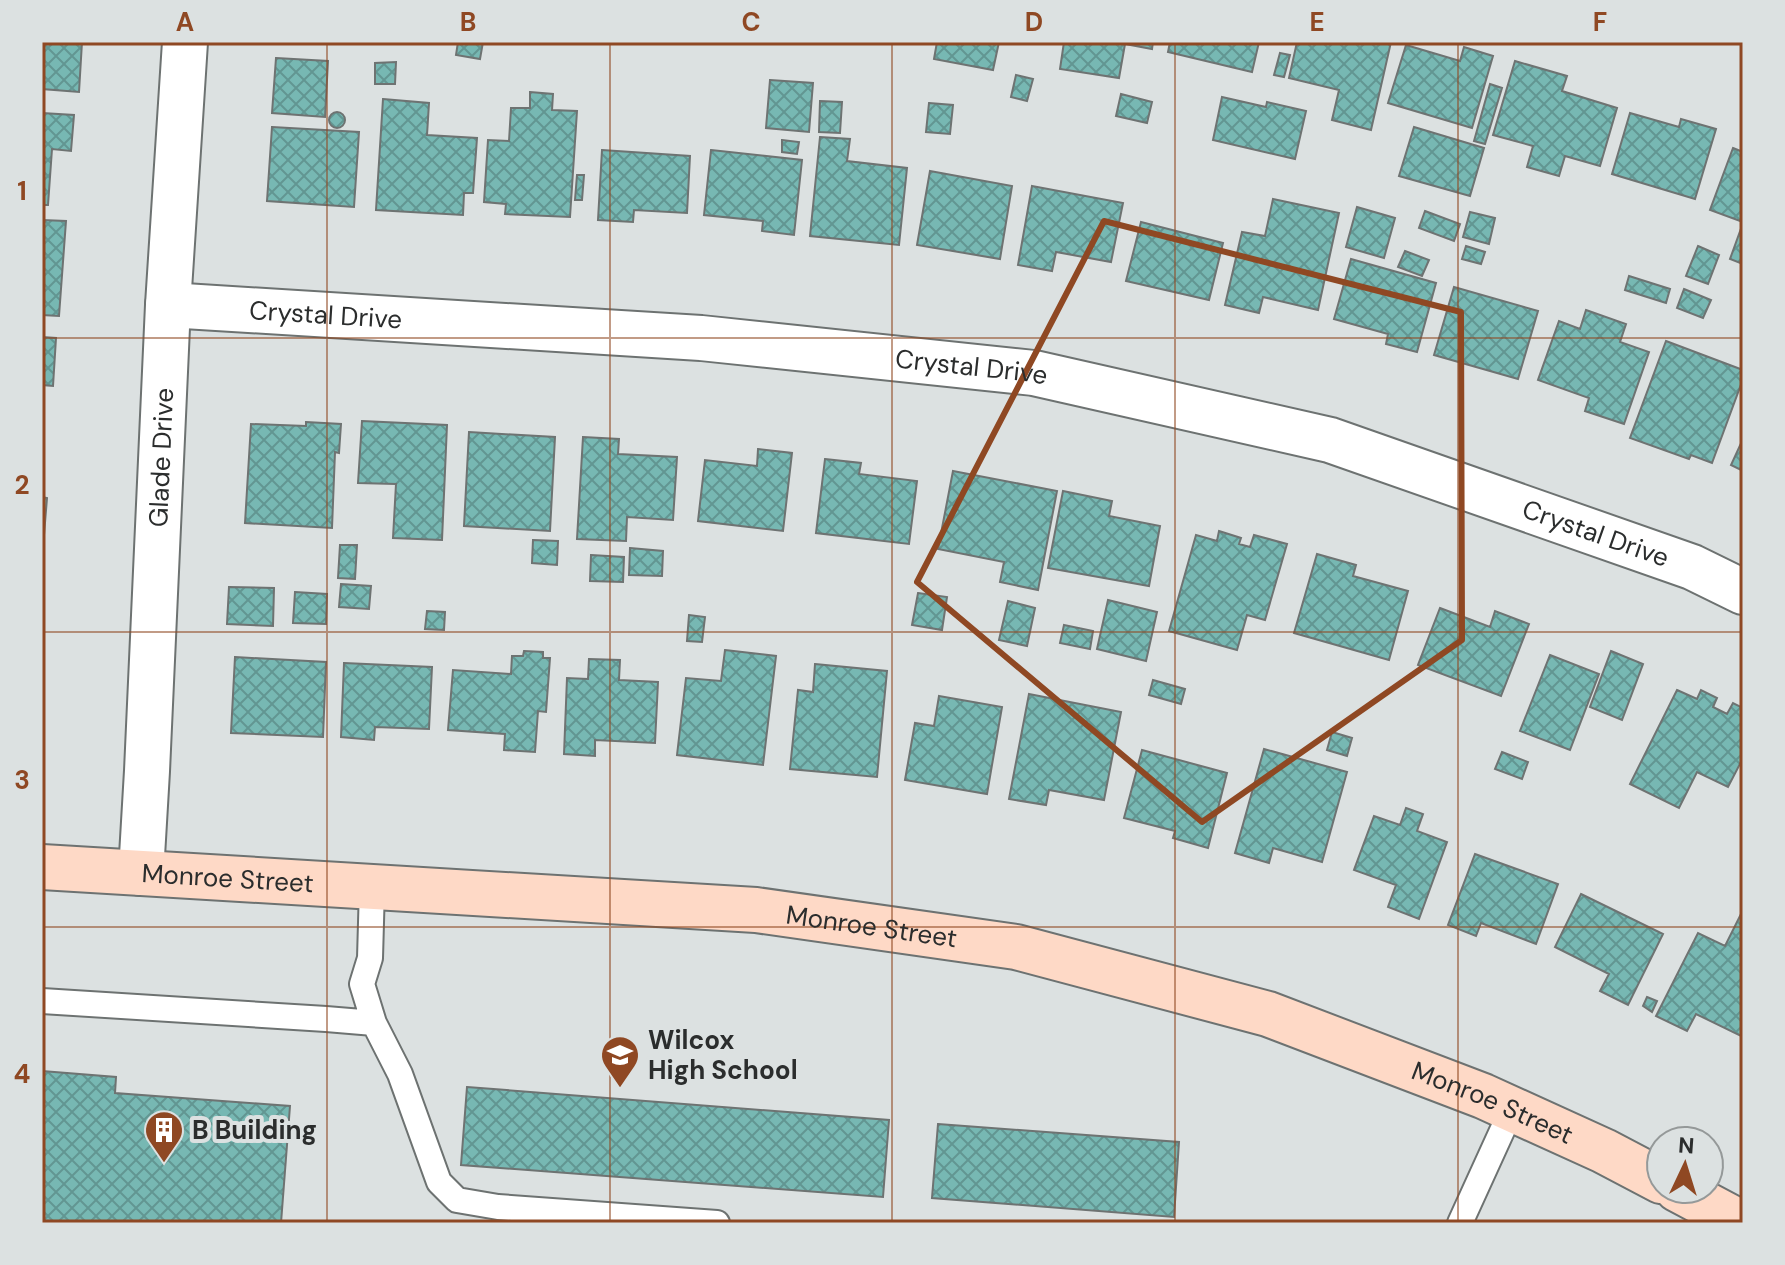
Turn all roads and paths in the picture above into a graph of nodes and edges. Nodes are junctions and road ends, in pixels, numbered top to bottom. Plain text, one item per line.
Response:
1 (185, 42) edge
2 (168, 305) junction
3 (1743, 592) edge
4 (42, 867) edge
5 (141, 873) junction
6 (372, 887) junction
7 (42, 1001) edge
8 (374, 1023) junction
9 (1512, 1109) junction
10 (1645, 1173) edge
11 (1710, 1205) edge
12 (1741, 1220) edge
13 (717, 1223) edge
14 (1460, 1223) edge

1 - 2 street, Glade Drive
2 - 3 street, Crystal Drive
2 - 5 street, Glade Drive
4 - 5 main road, Monroe Street
5 - 6 main road, Monroe Street
6 - 8 lane
6 - 9 main road, Monroe Street
7 - 8 lane
8 - 13 lane
9 - 10 main road, Monroe Street
9 - 14 lane
11 - 12 main road

